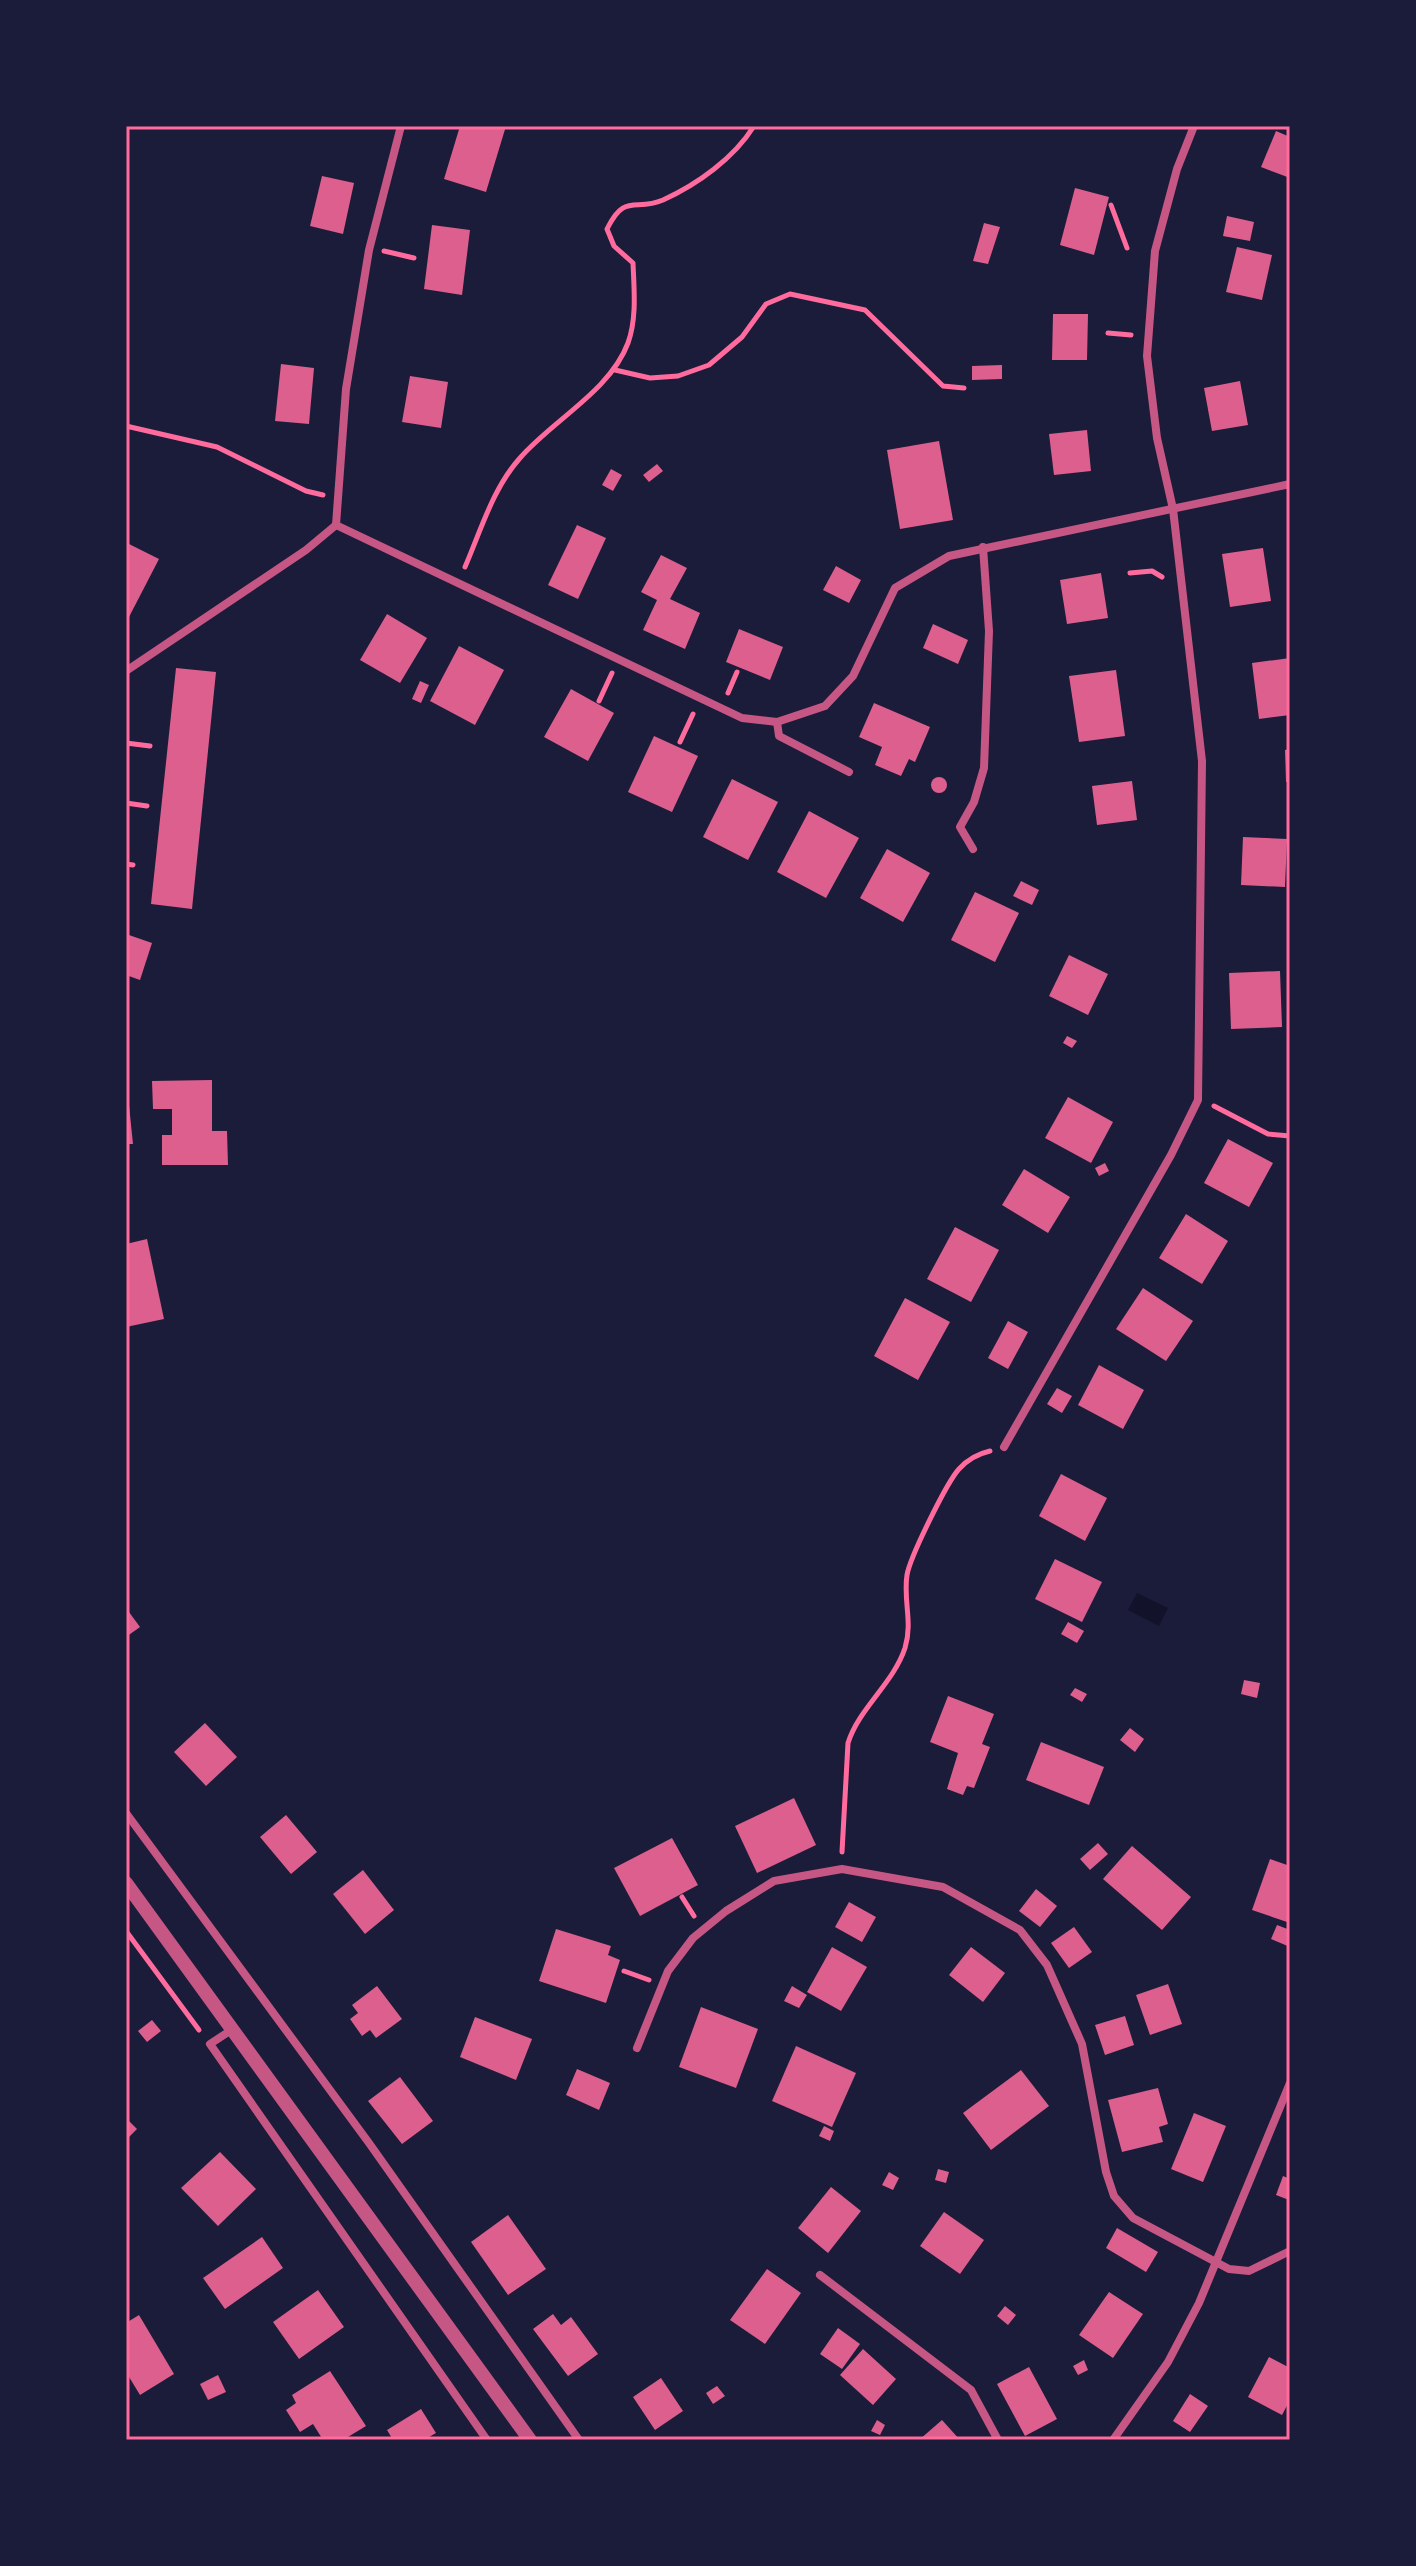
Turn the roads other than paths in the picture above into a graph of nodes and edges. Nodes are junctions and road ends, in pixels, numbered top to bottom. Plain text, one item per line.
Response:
1 (401, 126) edge
2 (1194, 126) edge
3 (1290, 484) edge
4 (1173, 509) junction
5 (336, 525) junction
6 (983, 547) junction
7 (126, 671) edge
8 (777, 722) junction
9 (849, 772) dead end
10 (973, 849) dead end
11 (1004, 1447) road end
12 (126, 1813) edge
13 (126, 1883) edge
14 (943, 1887) junction
15 (938, 1897) dead end
16 (234, 2028) junction
17 (637, 2048) dead end
18 (1290, 2083) edge
19 (1290, 2251) edge
20 (1218, 2264) junction
21 (820, 2275) dead end
22 (487, 2440) edge
23 (530, 2440) edge
24 (579, 2440) edge
25 (998, 2440) edge
26 (1113, 2440) edge

1 - 5 street
2 - 4 street
3 - 4 street
4 - 6 street
4 - 11 street
5 - 7 street
5 - 8 street
6 - 8 street
6 - 10 street
8 - 9 street
12 - 24 street
13 - 16 street
14 - 15 street
14 - 17 street
14 - 20 street
16 - 22 street
16 - 23 street
18 - 20 street
19 - 20 street
20 - 26 street
21 - 25 street

